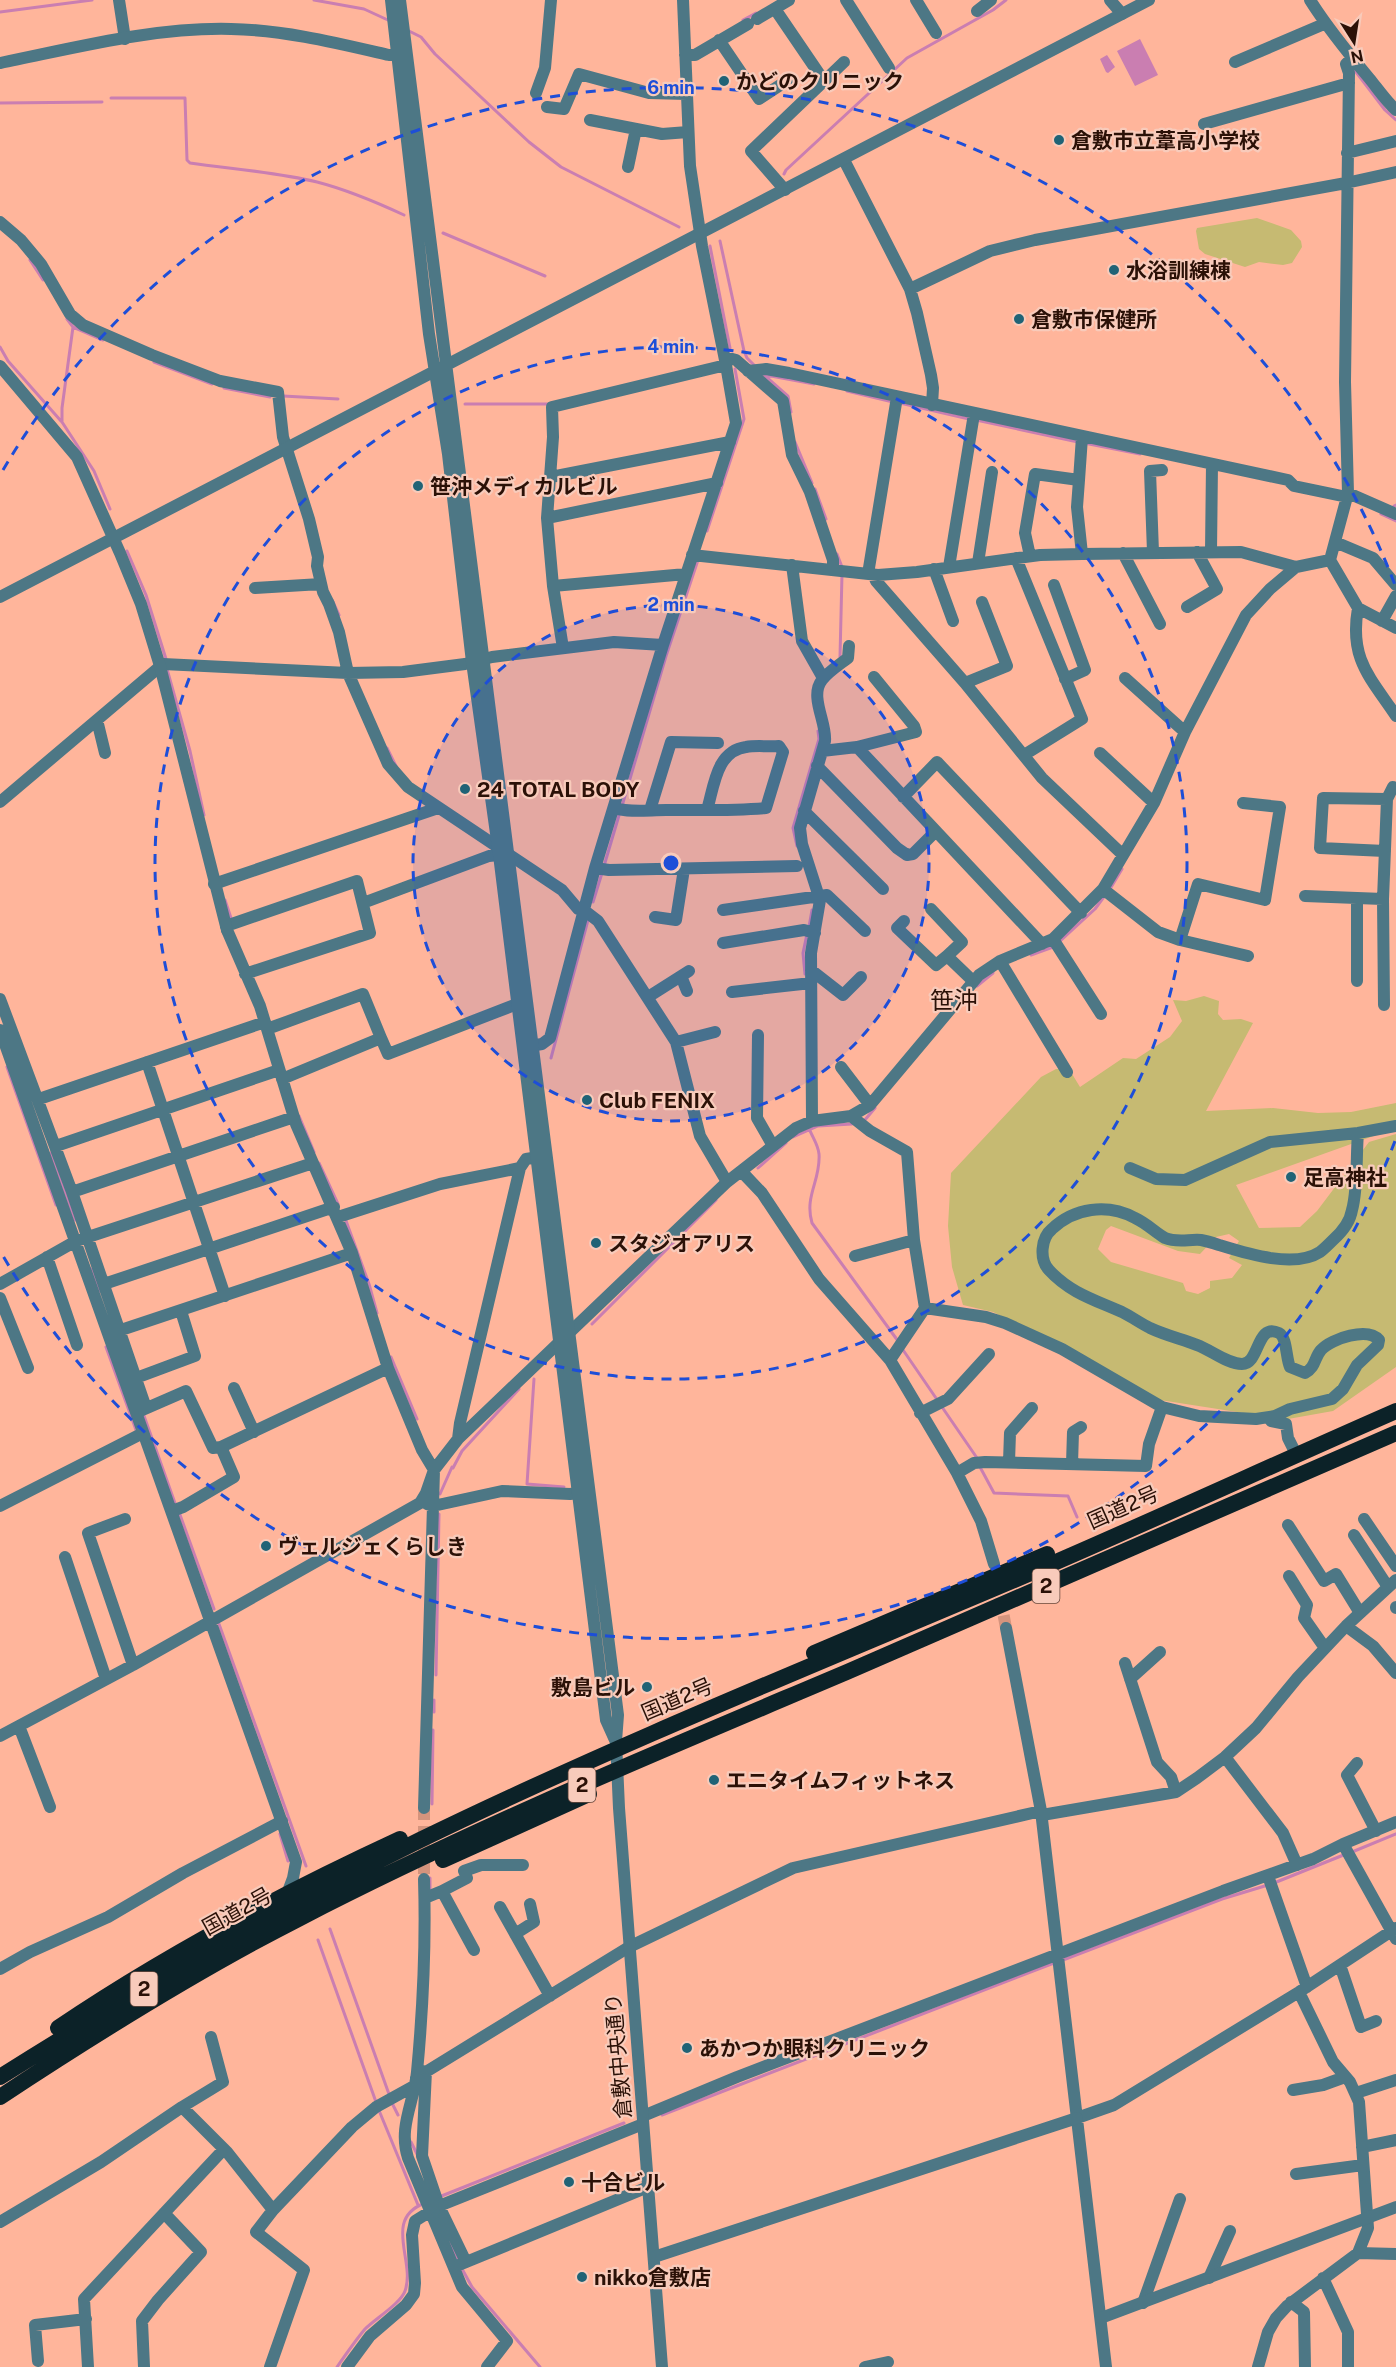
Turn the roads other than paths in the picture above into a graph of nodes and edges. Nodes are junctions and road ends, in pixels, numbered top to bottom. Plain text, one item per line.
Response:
1 (391, 0) edge
2 (400, 0) edge
3 (551, 0) edge
4 (683, 0) edge
5 (789, 0) edge
6 (846, 0) edge
7 (916, 0) edge
8 (991, 0) edge
9 (1110, 0) edge
10 (1149, 0) edge
11 (1310, 0) edge
12 (119, 1) edge
13 (775, 9) junction
14 (977, 11) dead end
15 (1122, 14) junction
16 (1324, 24) junction
17 (399, 25) junction
18 (936, 33) dead end
19 (125, 39) junction
20 (720, 40) junction
21 (402, 55) junction
22 (689, 55) junction
23 (1350, 60) junction
24 (844, 62) dead end
25 (1235, 62) dead end
26 (0, 63) edge
27 (889, 68) dead end
28 (788, 80) dead end
29 (824, 81) junction
30 (1349, 82) junction
31 (536, 93) dead end
32 (687, 94) junction
33 (547, 107) dead end
34 (1396, 110) edge
35 (590, 120) dead end
36 (1204, 123) dead end
37 (636, 129) junction
38 (688, 132) junction
39 (1396, 141) edge
40 (1347, 153) junction
41 (844, 160) junction
42 (628, 167) dead end
43 (1396, 172) edge
44 (1346, 183) junction
45 (785, 190) junction
46 (0, 222) edge
47 (700, 235) junction
48 (910, 289) junction
49 (726, 361) junction
50 (0, 366) edge
51 (441, 370) junction
52 (754, 370) junction
53 (896, 400) junction
54 (932, 405) junction
55 (973, 418) junction
56 (1082, 440) junction
57 (730, 442) junction
58 (286, 450) junction
59 (1212, 467) junction
60 (1162, 470) dead end
61 (992, 472) dead end
62 (551, 477) junction
63 (1079, 480) junction
64 (717, 483) junction
65 (1347, 495) junction
66 (1396, 514) edge
67 (547, 518) junction
68 (114, 539) junction
69 (1335, 542) junction
70 (1153, 552) junction
71 (1197, 552) junction
72 (1211, 552) junction
73 (1123, 553) junction
74 (1082, 554) junction
75 (697, 556) junction
76 (1030, 556) junction
77 (1016, 558) junction
78 (1330, 560) junction
79 (978, 563) junction
80 (792, 564) junction
81 (950, 567) junction
82 (1296, 567) junction
83 (934, 569) junction
84 (839, 570) junction
85 (686, 574) junction
86 (871, 574) junction
87 (321, 584) junction
88 (1054, 585) dead end
89 (1396, 585) edge
90 (554, 586) junction
91 (255, 588) dead end
92 (1396, 596) edge
93 (0, 597) edge
94 (982, 602) dead end
95 (1187, 608) dead end
96 (1359, 608) junction
97 (953, 621) dead end
98 (1382, 621) junction
99 (1160, 624) dead end
100 (1396, 628) edge
101 (663, 645) junction
102 (849, 646) dead end
103 (562, 648) junction
104 (478, 661) junction
105 (160, 666) junction
106 (352, 672) junction
107 (821, 674) junction
108 (874, 677) dead end
109 (1125, 678) dead end
110 (1065, 679) junction
111 (965, 683) junction
112 (1396, 716) edge
113 (97, 720) junction
114 (1185, 732) junction
115 (718, 743) dead end
116 (857, 747) junction
117 (822, 751) junction
118 (105, 753) dead end
119 (1100, 753) dead end
120 (1024, 755) junction
121 (817, 766) junction
122 (1396, 788) edge
123 (903, 797) junction
124 (1387, 799) junction
125 (0, 802) edge
126 (1154, 803) junction
127 (1243, 803) dead end
128 (438, 808) junction
129 (619, 809) junction
130 (650, 810) junction
131 (707, 810) junction
132 (804, 812) junction
133 (936, 831) junction
134 (1385, 851) junction
135 (501, 852) junction
136 (1123, 855) junction
137 (797, 866) dead end
138 (600, 869) junction
139 (684, 869) junction
140 (214, 884) junction
141 (883, 889) dead end
142 (1106, 892) junction
143 (814, 895) junction
144 (1305, 896) dead end
145 (1357, 898) junction
146 (1383, 899) junction
147 (363, 903) junction
148 (931, 909) dead end
149 (723, 910) dead end
150 (585, 911) junction
151 (1081, 913) junction
152 (655, 917) dead end
153 (904, 921) dead end
154 (227, 928) junction
155 (865, 931) dead end
156 (810, 932) junction
157 (1180, 940) junction
158 (723, 943) dead end
159 (1052, 943) junction
160 (947, 956) junction
161 (1248, 956) dead end
162 (1002, 964) junction
163 (245, 974) junction
164 (861, 976) dead end
165 (808, 980) junction
166 (973, 981) junction
167 (1357, 981) dead end
168 (687, 991) dead end
169 (732, 992) dead end
170 (648, 997) junction
171 (0, 999) edge
172 (517, 1004) junction
173 (1384, 1005) dead end
174 (1101, 1014) dead end
175 (266, 1025) junction
176 (715, 1032) dead end
177 (758, 1035) dead end
178 (1, 1036) edge
179 (381, 1038) junction
180 (676, 1041) junction
181 (527, 1046) junction
182 (147, 1062) junction
183 (841, 1066) dead end
184 (1067, 1072) dead end
185 (281, 1074) junction
186 (39, 1099) junction
187 (870, 1105) junction
188 (162, 1109) junction
189 (851, 1116) junction
190 (294, 1117) junction
191 (809, 1122) junction
192 (1396, 1126) edge
193 (1358, 1133) junction
194 (56, 1146) junction
195 (773, 1146) junction
196 (178, 1156) junction
197 (542, 1156) junction
198 (314, 1163) junction
199 (520, 1168) junction
200 (1130, 1168) dead end
201 (741, 1173) junction
202 (727, 1182) junction
203 (72, 1192) junction
204 (194, 1202) junction
205 (336, 1212) junction
206 (82, 1239) junction
207 (914, 1240) junction
208 (209, 1249) junction
209 (352, 1253) junction
210 (855, 1256) dead end
211 (47, 1257) junction
212 (0, 1284) edge
213 (104, 1284) junction
214 (225, 1296) junction
215 (0, 1298) edge
216 (925, 1308) junction
217 (181, 1311) junction
218 (114, 1333) junction
219 (564, 1337) junction
220 (77, 1345) dead end
221 (989, 1353) dead end
222 (890, 1360) junction
223 (28, 1368) dead end
224 (388, 1368) junction
225 (136, 1378) junction
226 (234, 1388) dead end
227 (1162, 1407) junction
228 (1032, 1408) dead end
229 (141, 1411) junction
230 (1396, 1411) edge
231 (920, 1413) junction
232 (1268, 1417) junction
233 (1081, 1427) dead end
234 (254, 1432) junction
235 (143, 1433) junction
236 (1396, 1433) edge
237 (458, 1439) junction
238 (221, 1447) junction
239 (1296, 1454) junction
240 (1009, 1462) junction
241 (1072, 1464) junction
242 (434, 1470) junction
243 (957, 1473) junction
244 (584, 1492) junction
245 (420, 1503) junction
246 (0, 1506) edge
247 (434, 1506) junction
248 (176, 1509) junction
249 (1221, 1509) junction
250 (124, 1519) dead end
251 (1364, 1519) dead end
252 (1288, 1526) dead end
253 (1354, 1534) dead end
254 (1095, 1544) junction
255 (65, 1557) dead end
256 (994, 1564) tunnel mouth
257 (1396, 1566) edge
258 (1288, 1576) dead end
259 (1392, 1583) edge
260 (1360, 1613) junction
261 (211, 1620) junction
262 (1346, 1626) junction
263 (1006, 1628) tunnel mouth
264 (1325, 1648) junction
265 (1160, 1652) dead end
266 (1125, 1663) dead end
267 (133, 1665) junction
268 (1396, 1673) edge
269 (106, 1679) junction
270 (1130, 1679) junction
271 (19, 1725) junction
272 (0, 1736) edge
273 (616, 1741) junction
274 (1226, 1757) junction
275 (1357, 1763) dead end
276 (617, 1781) junction
277 (1176, 1792) junction
278 (50, 1807) dead end
279 (424, 1808) tunnel mouth
280 (1042, 1813) junction
281 (278, 1822) junction
282 (1396, 1822) edge
283 (1376, 1831) junction
284 (1343, 1844) junction
285 (523, 1864) dead end
286 (1297, 1865) junction
287 (1268, 1876) junction
288 (424, 1879) tunnel mouth
289 (431, 1896) junction
290 (530, 1904) dead end
291 (292, 1907) junction
292 (500, 1907) dead end
293 (1395, 1932) edge
294 (515, 1934) junction
295 (629, 1947) junction
296 (474, 1950) dead end
297 (1057, 1961) junction
298 (1340, 1965) junction
299 (0, 1969) edge
300 (1303, 1989) junction
301 (550, 1996) junction
302 (1376, 2021) dead end
303 (212, 2037) dead end
304 (82, 2043) junction
305 (0, 2067) edge
306 (1345, 2077) junction
307 (0, 2078) edge
308 (419, 2079) junction
309 (1396, 2080) edge
310 (1293, 2090) dead end
311 (1356, 2093) junction
312 (0, 2097) edge
313 (182, 2107) junction
314 (1077, 2118) junction
315 (643, 2120) junction
316 (1396, 2140) edge
317 (1362, 2147) junction
318 (224, 2149) junction
319 (1363, 2165) junction
320 (1296, 2174) dead end
321 (425, 2183) junction
322 (648, 2187) junction
323 (1180, 2199) dead end
324 (432, 2203) junction
325 (1396, 2207) edge
326 (273, 2210) junction
327 (164, 2213) junction
328 (1367, 2219) junction
329 (0, 2222) edge
330 (1230, 2231) dead end
331 (1358, 2253) junction
332 (1396, 2254) edge
333 (654, 2257) junction
334 (460, 2264) junction
335 (1209, 2278) junction
336 (1323, 2278) junction
337 (1143, 2302) junction
338 (1291, 2302) junction
339 (1101, 2318) junction
340 (86, 2319) junction
341 (38, 2361) dead end
342 (888, 2362) dead end
343 (88, 2367) edge
344 (144, 2367) edge
345 (270, 2367) edge
346 (347, 2367) edge
347 (487, 2367) edge
348 (662, 2367) edge
349 (864, 2367) edge
350 (1106, 2367) edge
351 (1258, 2367) edge
352 (1305, 2367) edge
353 (1348, 2367) edge

1 - 17 street
2 - 17 street
3 - 31 street
4 - 22 street
5 - 13 street
6 - 27 street
7 - 18 street
8 - 14 street
9 - 15 street
10 - 15 street
11 - 16 street
12 - 19 street
13 - 20 street
13 - 29 street
15 - 41 street
16 - 23 street
16 - 25 street
17 - 21 street
19 - 21 street
19 - 26 street
20 - 22 street
20 - 28 street
21 - 51 street
22 - 32 street
23 - 30 street
23 - 34 street
24 - 29 street
29 - 45 street
30 - 36 street
30 - 40 street
32 - 33 street
32 - 38 street
35 - 37 street
37 - 38 street
37 - 42 street
38 - 47 street
39 - 40 street
40 - 44 street
41 - 45 street
41 - 48 street
43 - 44 street
44 - 48 street
44 - 65 street
45 - 47 street
46 - 58 street
47 - 49 street
47 - 51 street
48 - 54 street
49 - 52 street
49 - 57 street
49 - 62 street
50 - 68 street
51 - 58 street
51 - 104 street
52 - 53 street
52 - 84 street
53 - 54 street
53 - 86 street
54 - 55 street
55 - 56 street
55 - 81 street
56 - 59 street
56 - 63 street
57 - 62 street
57 - 64 street
58 - 68 street
58 - 87 street
59 - 65 street
59 - 72 street
60 - 70 street
61 - 79 street
62 - 67 street
63 - 74 street
63 - 76 street
64 - 67 street
64 - 75 street
65 - 66 street
65 - 69 street
67 - 90 street
68 - 93 street
68 - 105 street
69 - 78 street
69 - 89 street
70 - 71 street
70 - 73 street
71 - 72 street
71 - 95 street
72 - 82 street
73 - 74 street
73 - 99 street
74 - 76 street
75 - 80 street
75 - 85 street
76 - 77 street
77 - 79 street
77 - 110 street
78 - 82 street
78 - 96 street
79 - 81 street
80 - 84 street
80 - 107 street
81 - 83 street
82 - 114 street
83 - 86 street
83 - 97 street
84 - 86 street
85 - 90 street
85 - 101 street
86 - 111 street
87 - 91 street
87 - 106 street
88 - 110 street
90 - 103 street
92 - 98 street
94 - 111 street
96 - 98 street
96 - 112 street
98 - 100 street
101 - 103 street
101 - 129 street
102 - 107 street
103 - 104 street
104 - 106 street
104 - 135 street
105 - 106 street
105 - 113 street
105 - 140 street
106 - 128 street
107 - 117 street
108 - 116 street
109 - 114 street
110 - 120 street
111 - 120 street
113 - 118 street
113 - 125 street
114 - 126 street
115 - 130 street
116 - 117 street
116 - 123 street
117 - 121 street
119 - 126 street
120 - 136 street
121 - 132 street
121 - 133 street
122 - 124 street
123 - 133 street
123 - 151 street
124 - 134 street
124 - 134 street
126 - 136 street
127 - 157 street
128 - 135 street
128 - 140 street
129 - 130 street
129 - 138 street
130 - 131 street
131 - 131 street
132 - 141 street
132 - 143 street
133 - 159 street
134 - 146 street
135 - 147 street
135 - 150 street
135 - 172 street
135 - 181 street
136 - 142 street
137 - 139 street
138 - 139 street
138 - 150 street
139 - 152 street
140 - 154 street
142 - 151 street
142 - 157 street
143 - 149 street
143 - 155 street
143 - 156 street
144 - 145 street
145 - 146 street
145 - 167 street
146 - 173 street
147 - 154 street
147 - 163 street
148 - 160 street
150 - 170 street
150 - 181 street
151 - 159 street
153 - 160 street
154 - 163 street
156 - 158 street
156 - 165 street
157 - 161 street
159 - 162 street
159 - 174 street
160 - 166 street
162 - 166 street
162 - 184 street
163 - 175 street
164 - 165 street
165 - 169 street
165 - 191 street
166 - 187 street
168 - 170 street
170 - 180 street
171 - 186 street
172 - 179 street
172 - 181 street
175 - 179 street
175 - 182 street
175 - 185 street
176 - 180 street
177 - 195 street
178 - 206 street
179 - 185 street
180 - 202 street
181 - 197 street, 倉敷中央通り
182 - 186 street
182 - 188 street
183 - 187 street
185 - 188 street
185 - 190 street
186 - 194 street
187 - 189 street
188 - 194 street
188 - 196 street
189 - 191 street
189 - 207 street
190 - 196 street
190 - 198 street
191 - 195 street
192 - 193 street
193 - 200 street
193 - 232 street
194 - 203 street
195 - 201 street
196 - 203 street
196 - 204 street
197 - 199 street
197 - 219 street, 倉敷中央通り
198 - 204 street
198 - 205 street
199 - 205 street
199 - 237 street
201 - 202 street
201 - 222 street
202 - 219 street
203 - 206 street
204 - 206 street
204 - 208 street
205 - 208 street
205 - 209 street
206 - 211 street
206 - 213 street
206 - 218 street
207 - 210 street
207 - 216 street
208 - 213 street
208 - 214 street
209 - 214 street
209 - 224 street
211 - 212 street
211 - 220 street
213 - 218 street
214 - 217 street
215 - 223 street
216 - 222 street
216 - 227 street
217 - 218 street
217 - 225 street
218 - 225 street
218 - 229 street
219 - 237 street
219 - 244 street, 倉敷中央通り
221 - 231 street
222 - 231 street
224 - 234 street
224 - 242 street
225 - 229 street
226 - 234 street
227 - 232 street
227 - 241 street
228 - 240 street
229 - 235 street
229 - 238 street
230 - 239 highway, 国道2号 / 2
231 - 243 street
232 - 239 street
233 - 241 street
234 - 238 street
235 - 246 street
235 - 248 street
236 - 249 highway, 国道2号 / 2
237 - 242 street
238 - 248 street
239 - 254 highway, 国道2号 / 2
240 - 241 street
240 - 243 street
242 - 245 street
242 - 247 street
243 - 256 street
244 - 247 street
244 - 273 street, 倉敷中央通り
245 - 247 street
245 - 261 street
247 - 279 street
248 - 261 street
249 - 276 highway
249 - 291 highway, 国道2号 / 2
250 - 267 street
251 - 257 street
252 - 260 street
253 - 259 street
254 - 273 highway
254 - 291 highway, 国道2号 / 2
255 - 269 street
258 - 264 street
259 - 260 street
260 - 262 street
261 - 267 street
261 - 281 street
262 - 264 street
262 - 268 street
263 - 280 street
264 - 274 street
265 - 270 street
266 - 270 street
267 - 269 street
269 - 271 street
270 - 277 street
271 - 272 street
271 - 278 street
273 - 276 street, 倉敷中央通り
273 - 291 highway
274 - 277 street
274 - 286 street
275 - 283 street
276 - 295 street, 倉敷中央通り
276 - 304 highway
277 - 280 street
280 - 295 street
280 - 297 street
281 - 291 street
281 - 299 street
282 - 283 street
283 - 284 street
284 - 286 street
284 - 293 street
285 - 289 street
286 - 287 street
287 - 297 street
287 - 300 street
288 - 289 street
289 - 296 street
289 - 308 street
290 - 294 street
291 - 304 highway, 国道2号 / 2
291 - 305 highway
291 - 307 highway, 国道2号 / 2
292 - 294 street
293 - 298 street
294 - 301 street
295 - 301 street
295 - 315 street, 倉敷中央通り
297 - 314 street
297 - 315 street
298 - 300 street
298 - 302 street
300 - 306 street
300 - 314 street
301 - 308 street
303 - 313 street
304 - 312 highway, 国道2号 / 2
306 - 310 street
306 - 311 street
308 - 321 street
308 - 321 street
308 - 326 street
309 - 311 street
311 - 317 street
313 - 318 street
313 - 329 street
314 - 333 street
314 - 339 street
315 - 322 street, 倉敷中央通り
315 - 324 street
316 - 317 street
317 - 319 street
318 - 326 street
318 - 327 street
319 - 320 street
319 - 328 street
321 - 324 street
322 - 333 street, 倉敷中央通り
322 - 334 street
323 - 337 street
324 - 334 street
324 - 346 street
325 - 328 street
326 - 345 street
327 - 340 street
327 - 344 street
328 - 331 street
328 - 335 street
330 - 335 street
331 - 332 street
331 - 336 street
333 - 348 street, 倉敷中央通り
334 - 347 street
335 - 337 street
336 - 338 street
336 - 353 street
337 - 339 street
338 - 351 street
338 - 352 street
339 - 350 street
340 - 341 street
340 - 343 street
342 - 349 street

